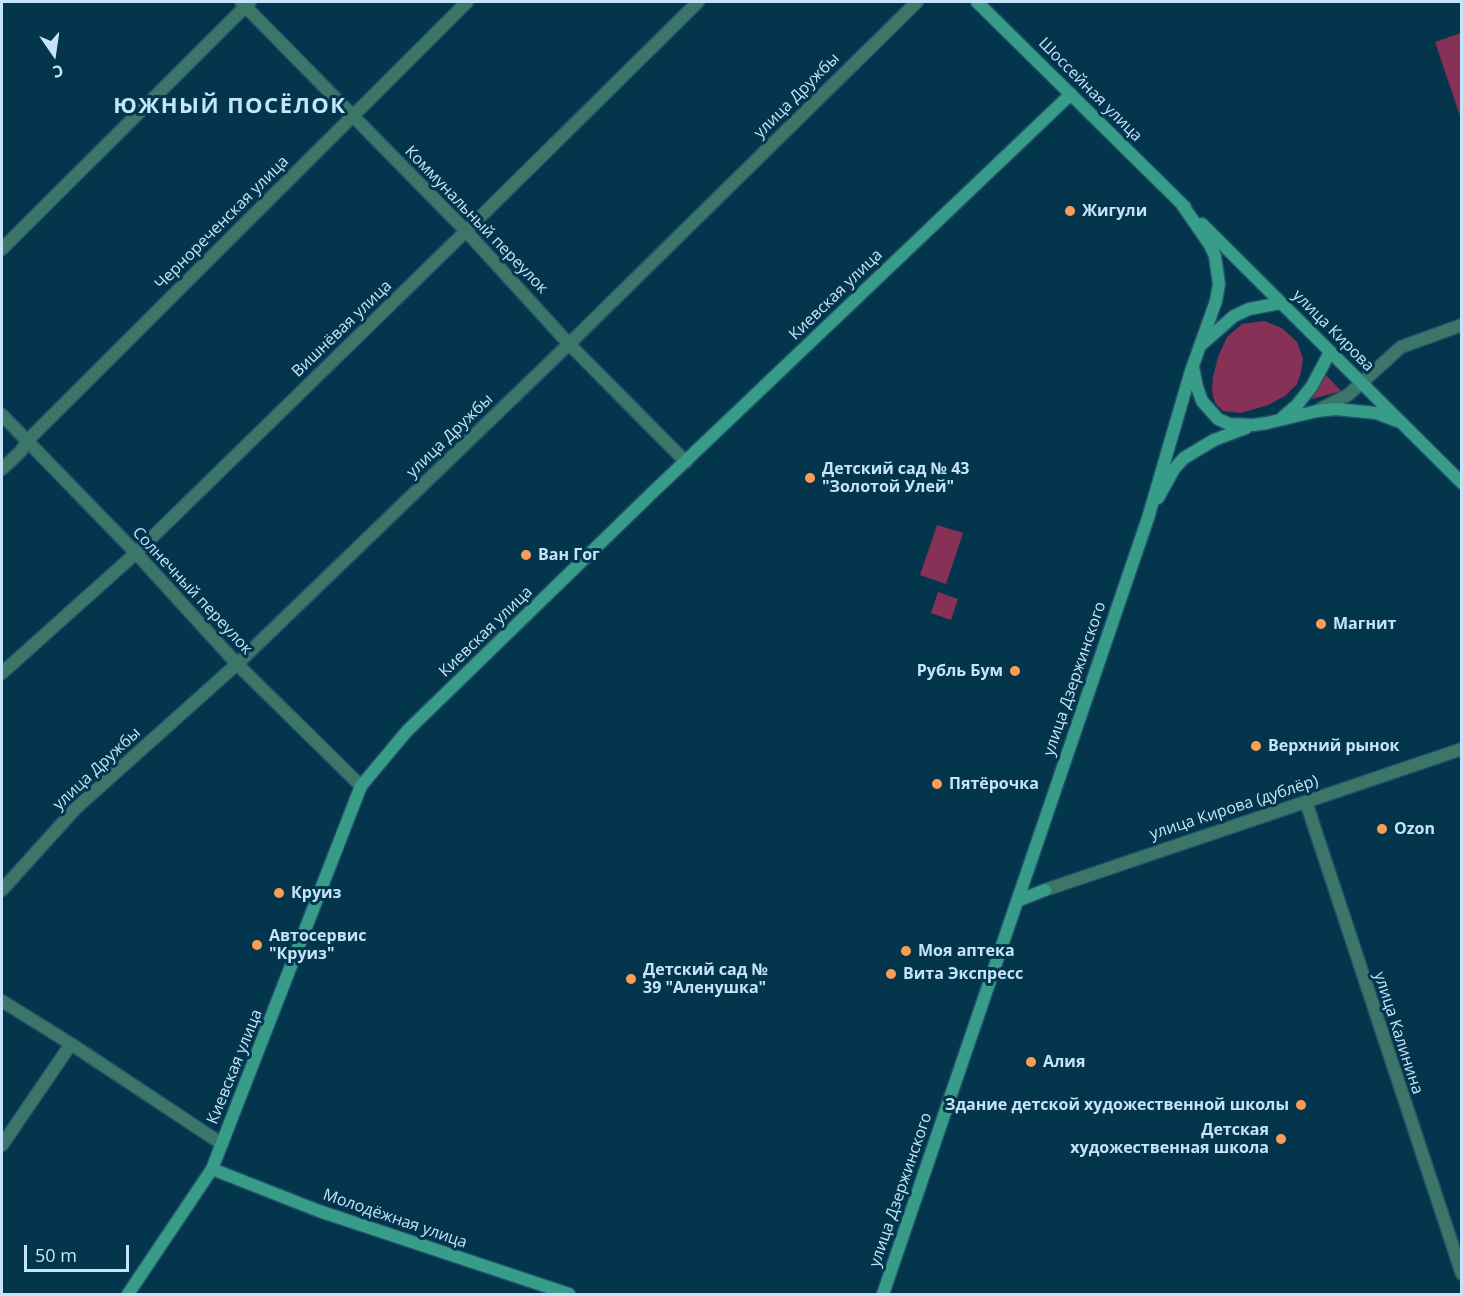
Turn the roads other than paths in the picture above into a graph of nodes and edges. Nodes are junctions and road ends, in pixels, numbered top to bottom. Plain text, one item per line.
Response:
1 (467, 2) edge
2 (698, 2) edge
3 (917, 2) edge
4 (978, 2) edge
5 (245, 3) edge
6 (1071, 94) junction
7 (352, 116) junction
8 (1180, 203) junction
9 (466, 231) junction
10 (2, 249) edge
11 (1281, 303) junction
12 (1461, 325) edge
13 (569, 344) junction
14 (1200, 346) junction
15 (1330, 352) junction
16 (1193, 366) junction
17 (1362, 384) junction
18 (1317, 411) junction
19 (2, 414) edge
20 (1279, 419) junction
21 (1401, 423) junction
22 (1253, 425) junction
23 (27, 441) junction
24 (686, 462) junction
25 (2, 469) edge
26 (1461, 483) edge
27 (1148, 518) junction
28 (136, 553) junction
29 (237, 664) junction
30 (2, 673) edge
31 (1461, 749) edge
32 (361, 786) junction
33 (1305, 802) junction
34 (2, 890) edge
35 (1045, 890) joint
36 (1017, 901) junction
37 (2, 1001) edge
38 (71, 1044) junction
39 (222, 1143) junction
40 (2, 1145) edge
41 (212, 1170) junction
42 (1461, 1274) edge
43 (128, 1294) edge
44 (569, 1294) edge
45 (883, 1294) edge

1 - 7 street, Чернореченская улица
2 - 9 street, Вишнёвая улица
3 - 13 street, улица Дружбы
4 - 6 main road, Шоссейная улица
5 - 7 street, Коммунальный переулок
5 - 10 street
6 - 8 main road, Шоссейная улица
6 - 24 main road, Киевская улица
7 - 9 street, Коммунальный переулок
7 - 23 street, Чернореченская улица
8 - 11 main road, улица Кирова
8 - 14 main road
9 - 13 street, Коммунальный переулок
9 - 28 street, Вишнёвая улица
11 - 14 main road
11 - 15 main road, улица Кирова
12 - 17 street
13 - 24 street, Коммунальный переулок
13 - 29 street, улица Дружбы
14 - 16 main road
15 - 17 main road, улица Кирова
15 - 20 main road
16 - 22 main road
16 - 27 main road
17 - 18 street
17 - 21 main road, улица Кирова
18 - 20 main road
18 - 21 main road
19 - 23 street, Солнечный переулок
20 - 22 main road
21 - 26 main road, улица Кирова
22 - 27 main road
23 - 25 street, Чернореченская улица
23 - 28 street, Солнечный переулок
24 - 32 main road, Киевская улица
27 - 36 main road, улица Дзержинского
28 - 29 street, Солнечный переулок
28 - 30 street, Вишнёвая улица
29 - 32 street, Солнечный переулок
29 - 34 street, улица Дружбы
31 - 33 street, улица Кирова (дублёр)
32 - 39 main road, Киевская улица
33 - 35 street, улица Кирова (дублёр)
33 - 42 street, улица Калинина
35 - 36 main road, улица Кирова (дублёр)
36 - 45 main road, улица Дзержинского
37 - 38 street
38 - 39 street
38 - 40 street
39 - 41 main road, Киевская улица
41 - 43 main road, Киевская улица
41 - 44 main road, Молодёжная улица

